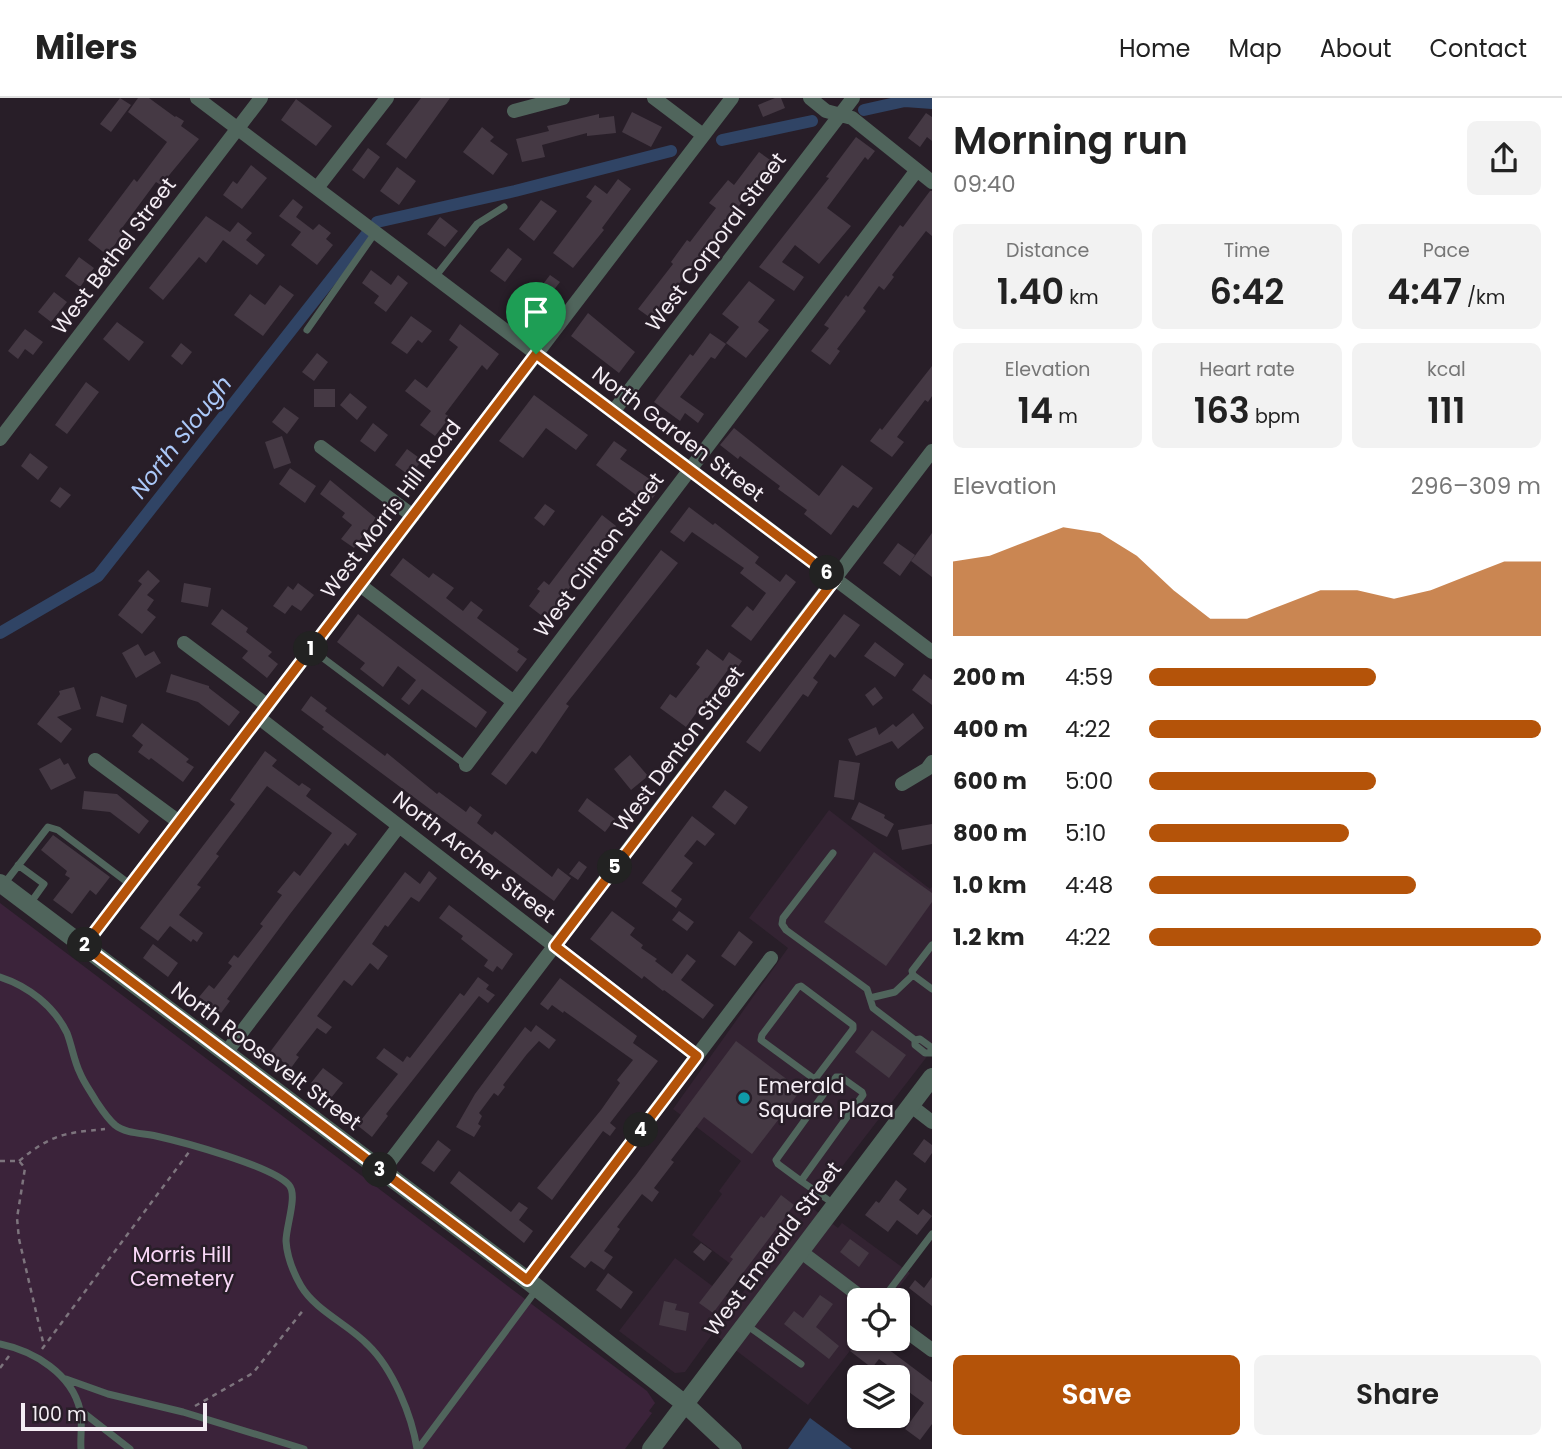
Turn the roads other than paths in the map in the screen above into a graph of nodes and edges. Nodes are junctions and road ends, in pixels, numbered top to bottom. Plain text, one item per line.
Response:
1 (197, 98) edge
2 (261, 98) edge
3 (387, 98) edge
4 (563, 98) edge
5 (654, 98) edge
6 (732, 98) edge
7 (810, 98) edge
8 (853, 98) edge
9 (514, 111) dead end
10 (840, 115) junction
11 (238, 128) junction
12 (703, 135) junction
13 (917, 170) junction
14 (932, 182) edge
15 (317, 188) junction
16 (504, 207) dead end
17 (376, 232) junction
18 (435, 276) junction
19 (307, 330) dead end
20 (536, 354) junction
21 (613, 412) junction
22 (3, 431) edge
23 (321, 447) dead end
24 (932, 452) edge
25 (690, 470) junction
26 (413, 516) junction
27 (835, 579) junction
28 (360, 585) junction
29 (184, 643) dead end
30 (311, 649) junction
31 (932, 652) edge
32 (514, 702) junction
33 (263, 712) junction
34 (95, 760) dead end
35 (932, 762) edge
36 (466, 765) joint
37 (902, 783) dead end
38 (179, 822) junction
39 (399, 826) junction
40 (833, 853) dead end
41 (18, 865) junction
42 (2, 884) edge
43 (131, 885) junction
44 (29, 905) junction
45 (932, 945) edge
46 (84, 946) junction
47 (555, 946) junction
48 (771, 958) dead end
49 (913, 975) junction
50 (0, 977) edge
51 (932, 989) edge
52 (870, 999) junction
53 (931, 1053) edge
54 (225, 1054) junction
55 (697, 1056) junction
56 (932, 1077) edge
57 (815, 1079) junction
58 (828, 1089) junction
59 (910, 1105) junction
60 (932, 1122) edge
61 (382, 1172) junction
62 (801, 1181) junction
63 (835, 1205) junction
64 (932, 1234) edge
65 (800, 1251) junction
66 (532, 1284) junction
67 (849, 1288) edge
68 (891, 1288) edge
69 (745, 1324) junction
70 (910, 1334) edge
71 (0, 1344) edge
72 (932, 1350) edge
73 (801, 1364) dead end
74 (66, 1380) junction
75 (685, 1404) junction
76 (80, 1410) junction
77 (127, 1448) edge
78 (81, 1449) edge
79 (304, 1449) edge
80 (417, 1449) edge
81 (651, 1449) edge
82 (733, 1449) edge

1 - 11 street, North Garden Street
2 - 11 street, West Bethel Street
3 - 15 street
4 - 9 street
5 - 12 street
6 - 12 street, West Morris Hill Road
7 - 10 street
8 - 10 street, West Corporal Street
10 - 13 street
10 - 21 street, West Corporal Street
11 - 15 street, North Garden Street
11 - 22 street, West Bethel Street
12 - 20 street, West Morris Hill Road
13 - 14 street
13 - 25 street, West Clinton Street
15 - 17 street, North Garden Street
16 - 18 lane
17 - 18 street, North Garden Street
17 - 19 lane
18 - 20 street, North Garden Street
20 - 21 street, North Garden Street
20 - 26 street, West Morris Hill Road
21 - 25 street, North Garden Street
23 - 26 street
24 - 27 street, West Denton Street
25 - 27 street, North Garden Street
25 - 32 street, West Clinton Street
26 - 28 street, West Morris Hill Road
27 - 31 street, North Garden Street
27 - 47 street, West Denton Street
28 - 30 street, West Morris Hill Road
28 - 32 street
29 - 33 street, North Archer Street
30 - 33 street, West Morris Hill Road
30 - 36 lane
32 - 36 street, West Clinton Street
33 - 38 street, West Morris Hill Road
33 - 39 street, North Archer Street
34 - 38 street
35 - 37 street
38 - 43 street, West Morris Hill Road
39 - 47 street, North Archer Street
39 - 54 street
40 - 52 lane
41 - 42 lane
41 - 43 lane
41 - 44 lane
42 - 44 street, North Roosevelt Street
43 - 46 street, West Morris Hill Road
44 - 46 street, North Roosevelt Street
45 - 49 lane
46 - 54 street, North Roosevelt Street
47 - 55 street, North Archer Street
47 - 61 street, West Denton Street
48 - 55 street
49 - 51 lane
49 - 52 lane
50 - 80 lane
52 - 53 lane
54 - 61 street, North Roosevelt Street
55 - 66 street
56 - 59 street, West Emerald Street
57 - 57 lane
57 - 58 lane
58 - 62 lane
58 - 62 lane
59 - 60 street
59 - 63 street, West Emerald Street
61 - 66 street, North Roosevelt Street
62 - 63 lane
63 - 65 street, West Emerald Street
64 - 68 lane
65 - 67 street
65 - 69 street, West Emerald Street
66 - 75 street, North Roosevelt Street
66 - 80 lane
69 - 73 lane
69 - 75 street, West Emerald Street
70 - 72 street
71 - 74 lane
74 - 76 lane
74 - 79 lane
75 - 81 street, West Emerald Street
75 - 82 street, North Roosevelt Street
76 - 77 lane
76 - 78 lane

